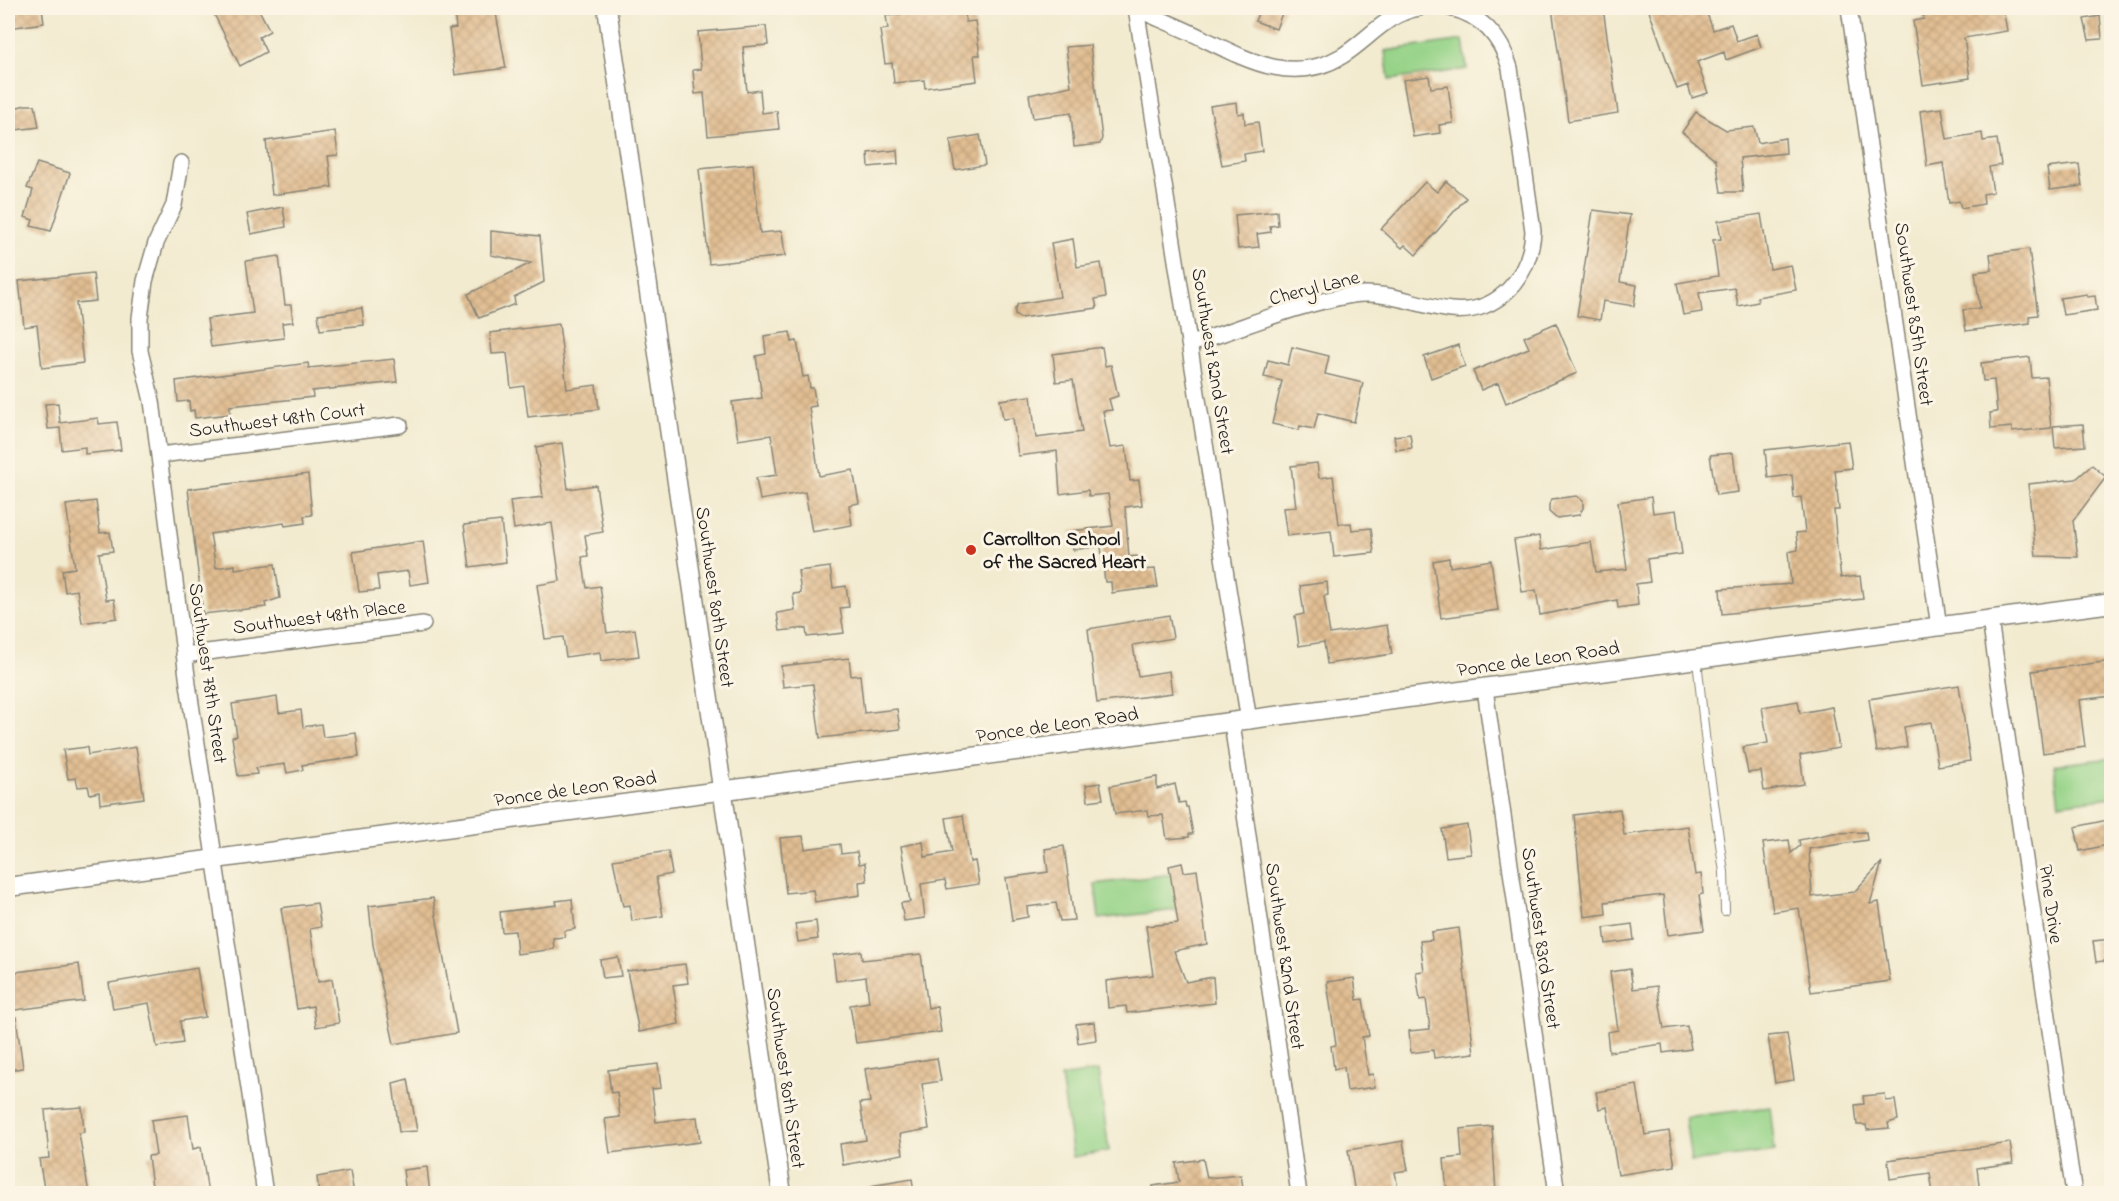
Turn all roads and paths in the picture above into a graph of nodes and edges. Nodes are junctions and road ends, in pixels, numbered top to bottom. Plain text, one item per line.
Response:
1 (607, 8) edge
2 (1136, 8) edge
3 (1419, 8) edge
4 (1450, 8) edge
5 (1849, 8) edge
6 (1399, 10) edge
7 (181, 163) dead end
8 (1190, 344) junction
9 (400, 425) dead end
10 (160, 455) junction
11 (2112, 603) edge
12 (1990, 620) junction
13 (423, 624) dead end
14 (1939, 627) junction
15 (184, 655) junction
16 (1697, 659) junction
17 (1485, 689) junction
18 (1240, 722) junction
19 (723, 792) junction
20 (214, 859) junction
21 (8, 887) edge
22 (1725, 911) dead end
23 (265, 1194) edge
24 (782, 1194) edge
25 (1299, 1194) edge
26 (1557, 1194) edge
27 (2074, 1194) edge

1 - 19 street, Southwest 80th Street
2 - 6 street
2 - 8 street, Southwest 82nd Street
3 - 6 street
4 - 8 street, Cheryl Lane
5 - 14 street, Southwest 85th Street
7 - 10 street, Southwest 78th Street
8 - 18 street, Southwest 82nd Street
9 - 10 street, Southwest 48th Court
10 - 15 street, Southwest 78th Street
11 - 12 street, Ponce de Leon Road
12 - 14 street, Ponce de Leon Road
12 - 27 street, Pine Drive
13 - 15 street, Southwest 48th Place
14 - 16 street, Ponce de Leon Road
15 - 20 street, Southwest 78th Street
16 - 17 street, Ponce de Leon Road
16 - 22 lane
17 - 18 street, Ponce de Leon Road
17 - 26 street, Southwest 83rd Street
18 - 19 street, Ponce de Leon Road
18 - 25 street, Southwest 82nd Street
19 - 20 street, Ponce de Leon Road
19 - 24 street, Southwest 80th Street
20 - 21 street, Ponce de Leon Road
20 - 23 street, Southwest 78th Street

